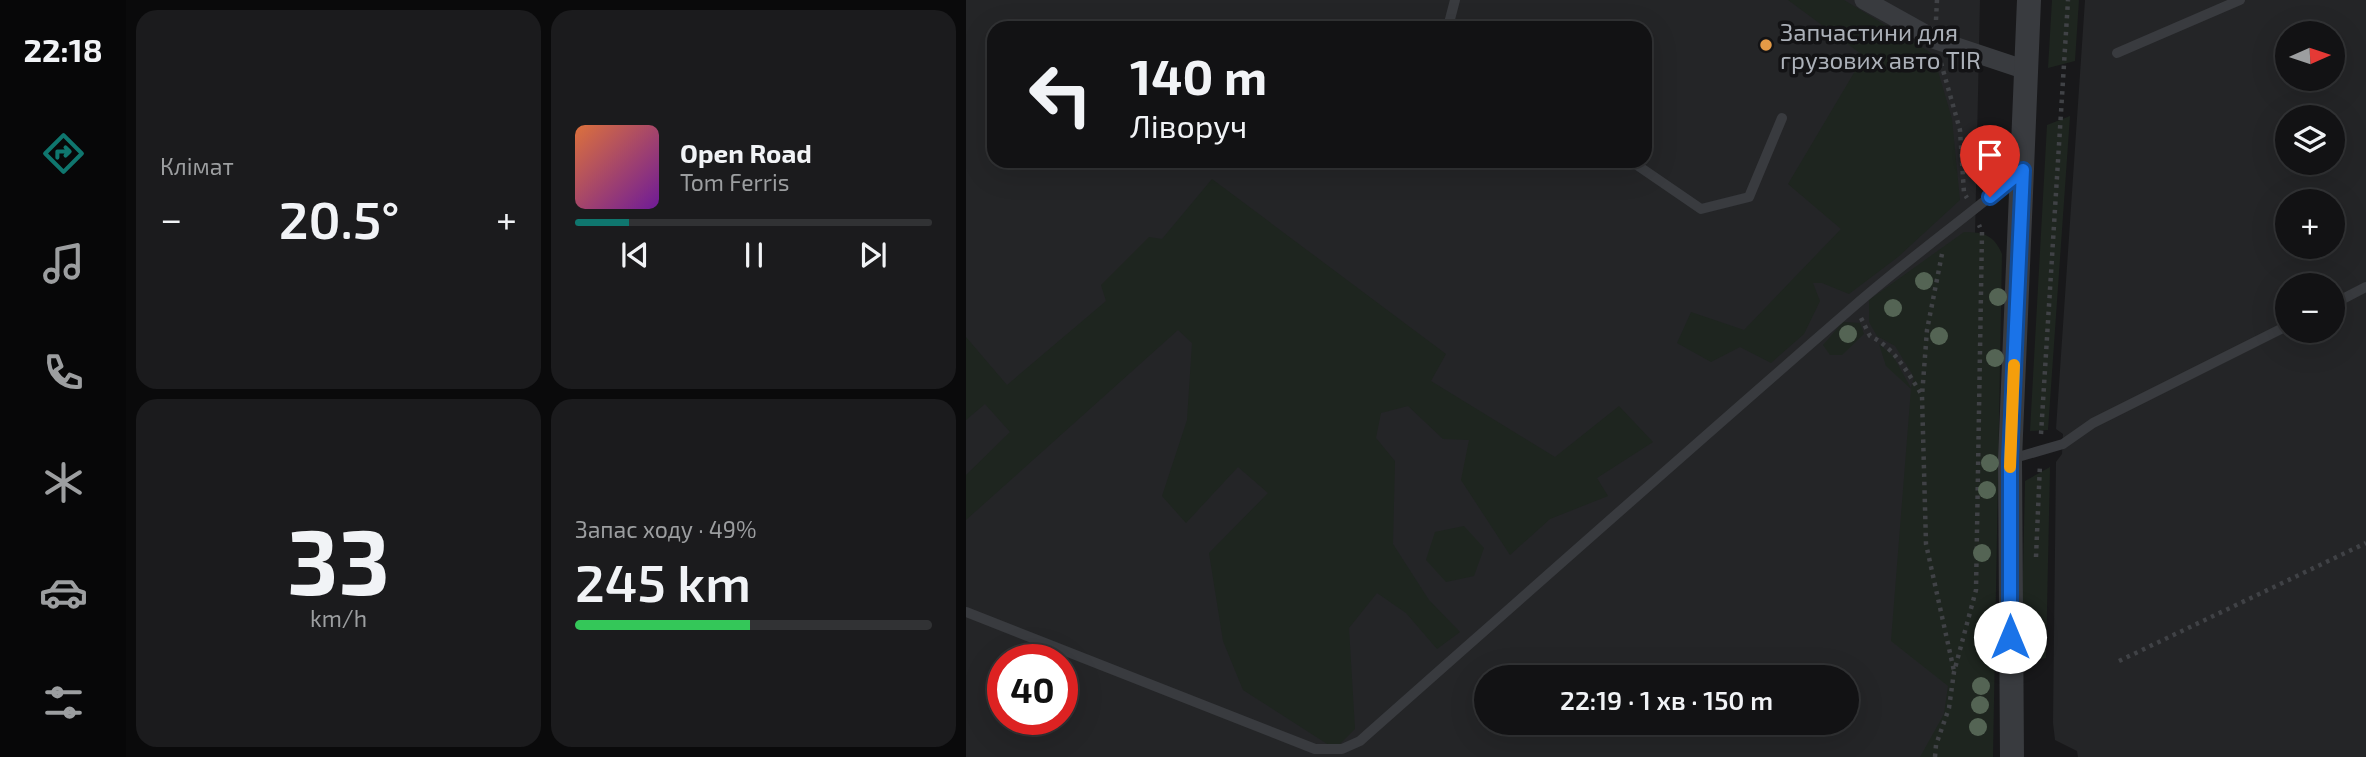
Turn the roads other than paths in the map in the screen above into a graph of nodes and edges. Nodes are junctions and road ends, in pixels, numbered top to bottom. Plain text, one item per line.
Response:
1 (1455, 0) edge
2 (1864, 0) edge
3 (2029, 0) edge
4 (2240, 0) edge
5 (1450, 21) edge
6 (2117, 53) dead end
7 (2026, 70) junction
8 (1782, 118) dead end
9 (1641, 168) edge
10 (2023, 170) junction
11 (2366, 287) edge
12 (2345, 298) edge
13 (2275, 332) edge
14 (2010, 459) junction
15 (966, 612) edge
16 (1311, 753) edge
17 (2012, 757) edge

1 - 5 lane
2 - 7 street
3 - 7 street
4 - 6 lane
7 - 10 street
8 - 9 lane
10 - 14 street
10 - 16 lane
11 - 12 lane
13 - 14 lane
14 - 17 street
15 - 16 lane

